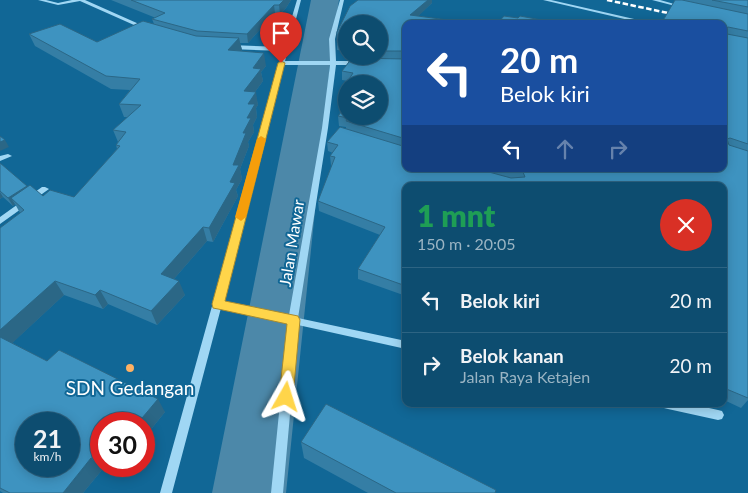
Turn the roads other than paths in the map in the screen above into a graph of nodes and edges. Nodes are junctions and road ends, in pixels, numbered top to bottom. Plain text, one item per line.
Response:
1 (40, 0) edge
2 (80, 0) edge
3 (299, 0) edge
4 (342, 0) edge
5 (545, 0) edge
6 (654, 0) edge
7 (690, 8) edge
8 (636, 20) edge
9 (153, 31) edge
10 (228, 47) edge
11 (285, 49) junction
12 (281, 63) junction
13 (333, 63) junction
14 (338, 63) edge
15 (8, 156) dead end
16 (0, 159) edge
17 (45, 189) dead end
18 (0, 221) edge
19 (218, 304) junction
20 (293, 320) junction
21 (402, 344) edge
22 (682, 407) edge
23 (718, 415) dead end
24 (166, 493) edge
25 (277, 493) edge

1 - 2 street
2 - 9 street
3 - 11 street
4 - 13 street, Jalan Mawar
5 - 8 street
6 - 7 street
10 - 11 street
11 - 12 street
12 - 13 street
12 - 19 street
13 - 14 street
13 - 20 street, Jalan Mawar
15 - 16 street
17 - 18 street
19 - 20 street
19 - 24 street
20 - 21 street
20 - 25 street, Jalan Mawar
22 - 23 street

